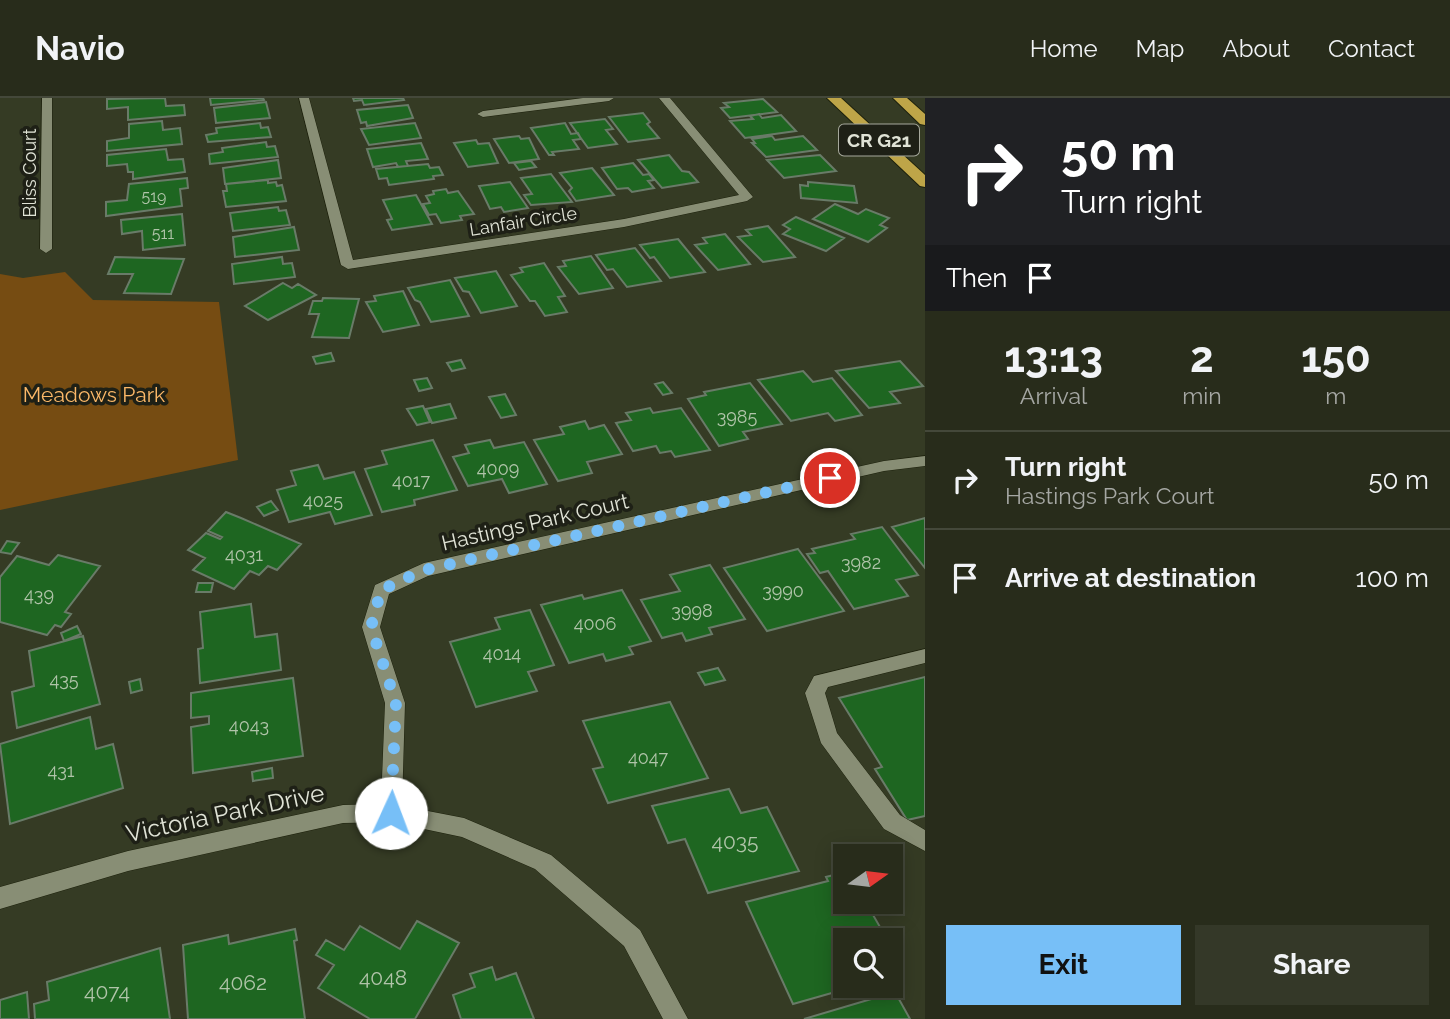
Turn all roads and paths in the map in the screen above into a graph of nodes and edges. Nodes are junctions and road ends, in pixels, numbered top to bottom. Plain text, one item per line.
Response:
1 (47, 98) edge
2 (304, 98) edge
3 (609, 98) edge
4 (664, 98) edge
5 (832, 98) edge
6 (899, 98) edge
7 (483, 114) dead end
8 (925, 121) edge
9 (925, 183) edge
10 (46, 249) dead end
11 (925, 461) edge
12 (925, 656) edge
13 (391, 813) junction
14 (925, 841) edge
15 (0, 898) edge
16 (676, 1019) edge

1 - 10 street, Bliss Court
2 - 4 street, Lanfair Circle
3 - 7 street
5 - 9 highway, CR G21
6 - 8 highway, CR G21
11 - 13 street, Hastings Park Court
12 - 14 street
13 - 15 street, Victoria Park Drive
13 - 16 street, Victoria Park Drive

